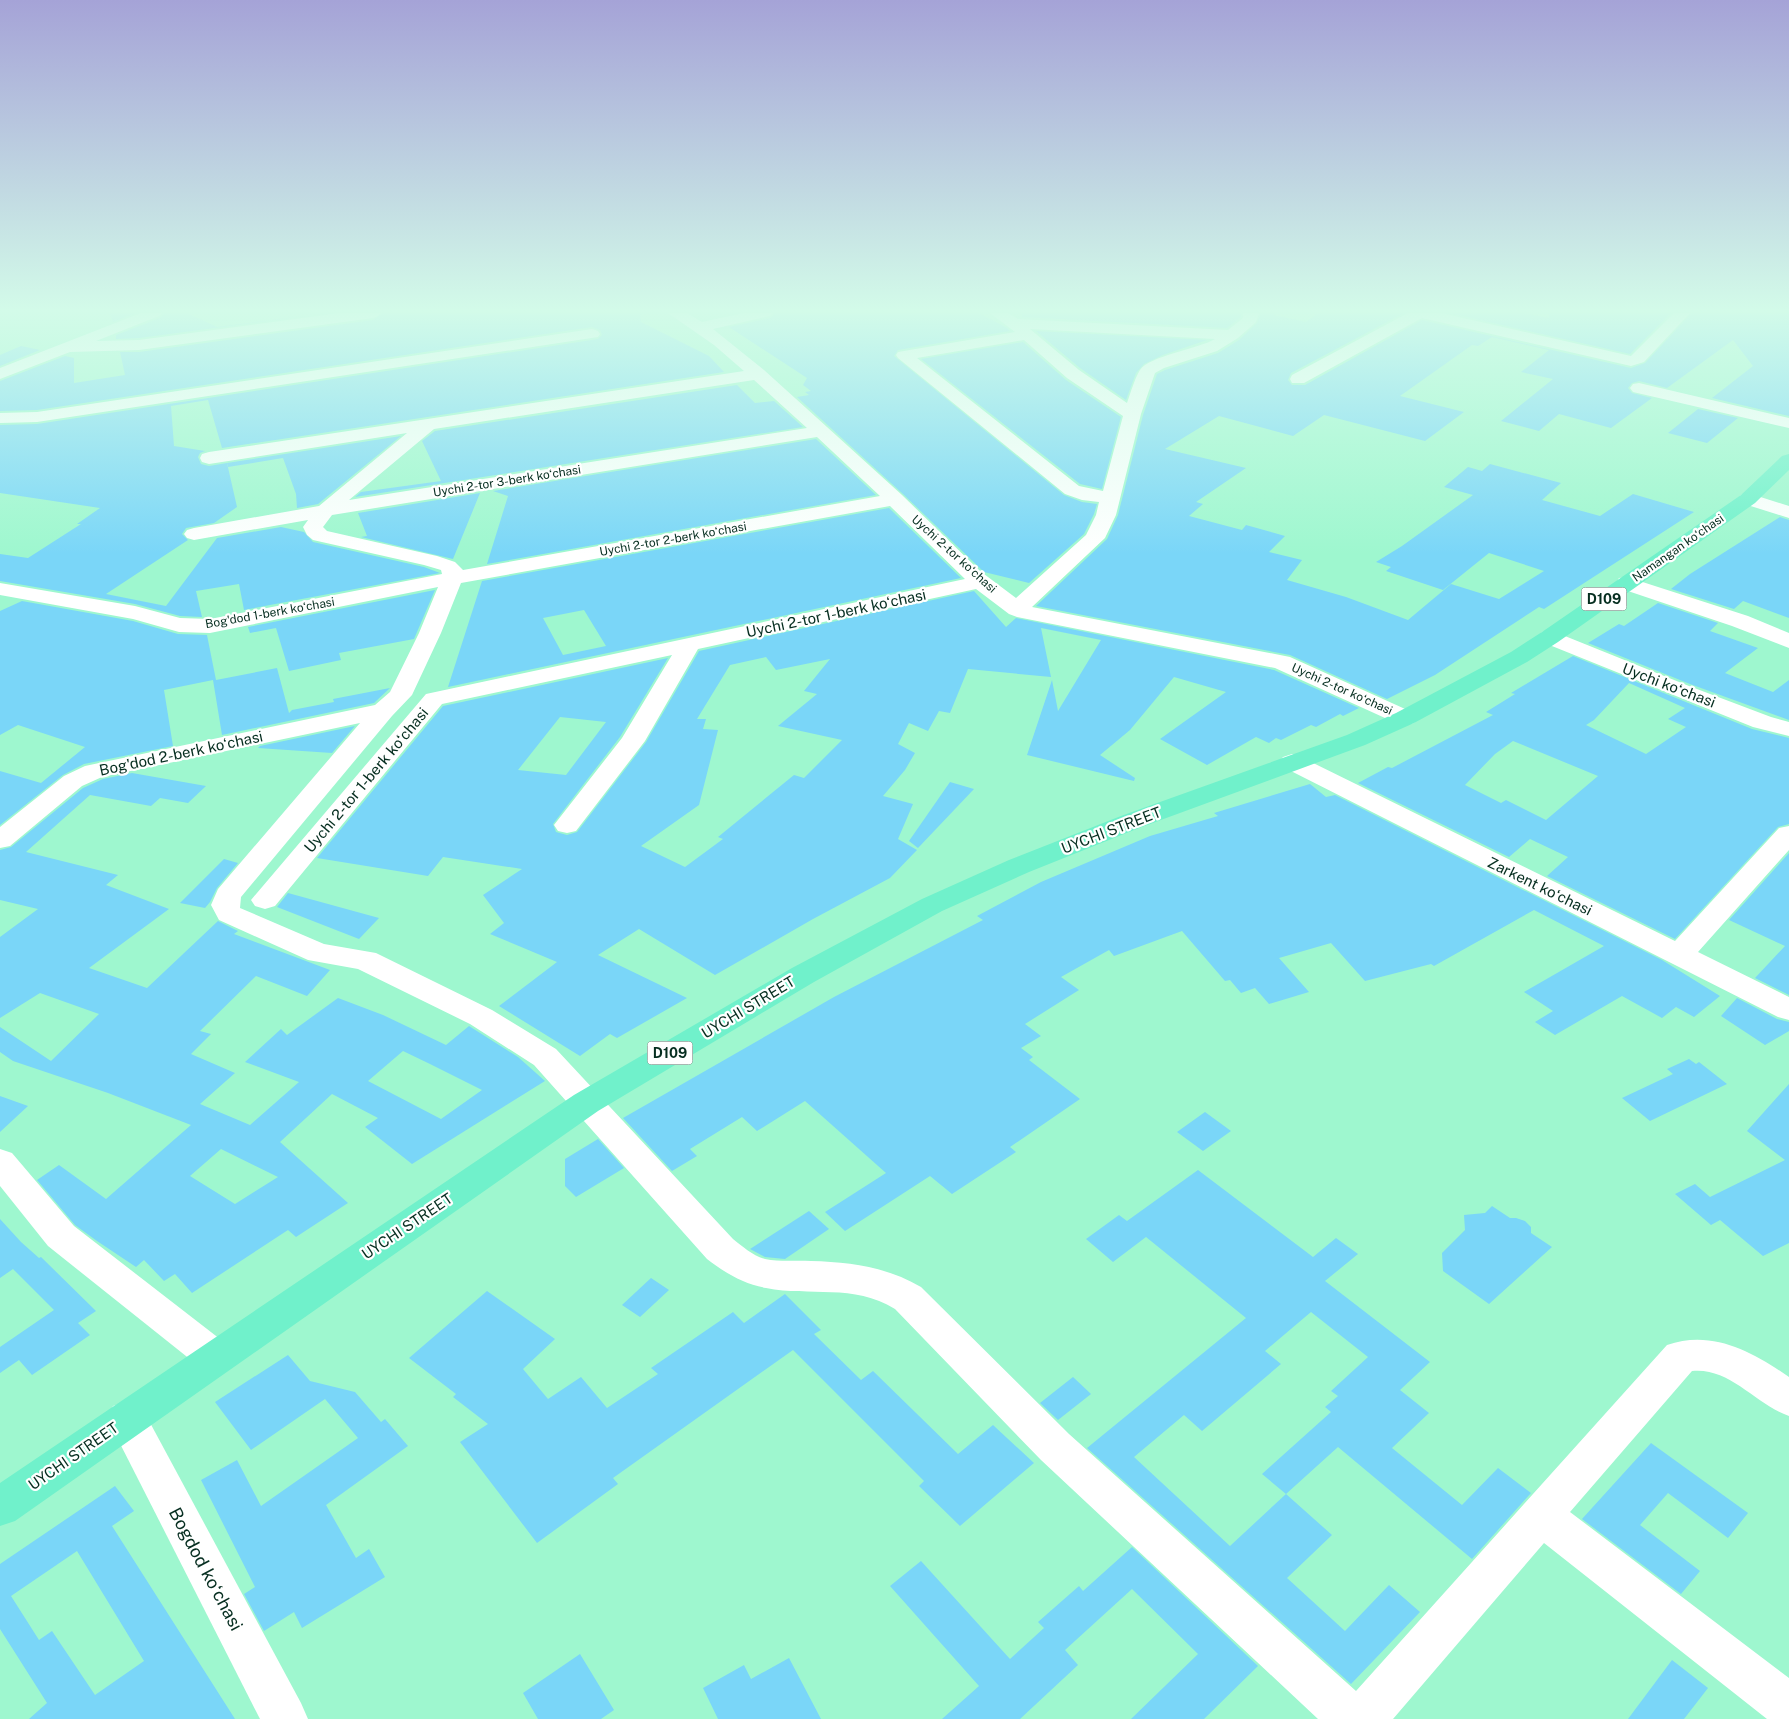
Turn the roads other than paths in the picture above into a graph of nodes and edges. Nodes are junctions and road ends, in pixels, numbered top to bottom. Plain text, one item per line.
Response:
1 (196, 393) edge
2 (632, 393) edge
3 (779, 393) edge
4 (952, 393) edge
5 (1101, 393) edge
6 (1140, 393) edge
7 (1661, 393) edge
8 (1132, 414) junction
9 (0, 418) edge
10 (1789, 423) edge
11 (430, 424) junction
12 (821, 431) junction
13 (209, 458) dead end
14 (1789, 460) edge
15 (1111, 498) junction
16 (1748, 499) junction
17 (895, 500) junction
18 (326, 510) junction
19 (1789, 512) edge
20 (194, 534) dead end
21 (452, 578) junction
22 (981, 582) junction
23 (1627, 583) junction
24 (0, 589) edge
25 (1017, 609) junction
26 (1550, 637) junction
27 (1789, 641) edge
28 (690, 644) junction
29 (383, 712) junction
30 (1404, 718) junction
31 (1789, 729) edge
32 (1292, 762) junction
33 (567, 825) dead end
34 (1789, 834) edge
35 (0, 840) edge
36 (265, 900) dead end
37 (1679, 955) junction
38 (1789, 1010) edge
39 (586, 1103) junction
40 (0, 1162) edge
41 (215, 1357) junction
42 (1789, 1398) edge
43 (127, 1418) junction
44 (0, 1507) edge
45 (1541, 1515) junction
46 (1789, 1707) edge
47 (285, 1719) edge
48 (1352, 1719) edge
49 (1362, 1719) edge

1 - 9 street
2 - 11 street
3 - 12 street, Uychi 2-tor koʻchasi
4 - 15 street
5 - 8 street
6 - 8 street
7 - 10 street
8 - 15 street
11 - 13 street
11 - 18 street
12 - 17 street, Uychi 2-tor koʻchasi
12 - 18 street, Uychi 2-tor 3-berk koʻchasi
14 - 16 main road, Namangan koʻchasi / D109
15 - 25 street
16 - 19 street
16 - 23 main road, Namangan koʻchasi / D109
17 - 21 street, Uychi 2-tor 2-berk koʻchasi
17 - 22 street, Uychi 2-tor koʻchasi
18 - 20 street, Uychi 2-tor 3-berk koʻchasi
18 - 21 street
21 - 24 street, Bog'dod 1-berk koʻchasi
21 - 29 street
22 - 25 street, Uychi 2-tor koʻchasi
22 - 28 street, Uychi 2-tor 1-berk koʻchasi
23 - 26 main road, Namangan koʻchasi / D109
23 - 27 street
25 - 30 street, Uychi 2-tor koʻchasi
26 - 30 main road, Namangan koʻchasi / D109
26 - 31 street, Uychi koʻchasi
28 - 33 street
28 - 36 street, Uychi 2-tor 1-berk koʻchasi
29 - 35 street, Bog'dod 2-berk koʻchasi
29 - 39 street
30 - 32 main road, UYCHI STREET / D109
32 - 37 street, Zarkent koʻchasi
32 - 39 main road, UYCHI STREET / D109
34 - 37 street
37 - 38 street, Zarkent koʻchasi
39 - 41 main road, UYCHI STREET / D109
39 - 48 street
40 - 41 street
41 - 43 main road, UYCHI STREET / D109
42 - 45 street
43 - 44 main road, UYCHI STREET / D109
43 - 47 street, Bogdod koʻchasi
45 - 46 street
45 - 49 street

